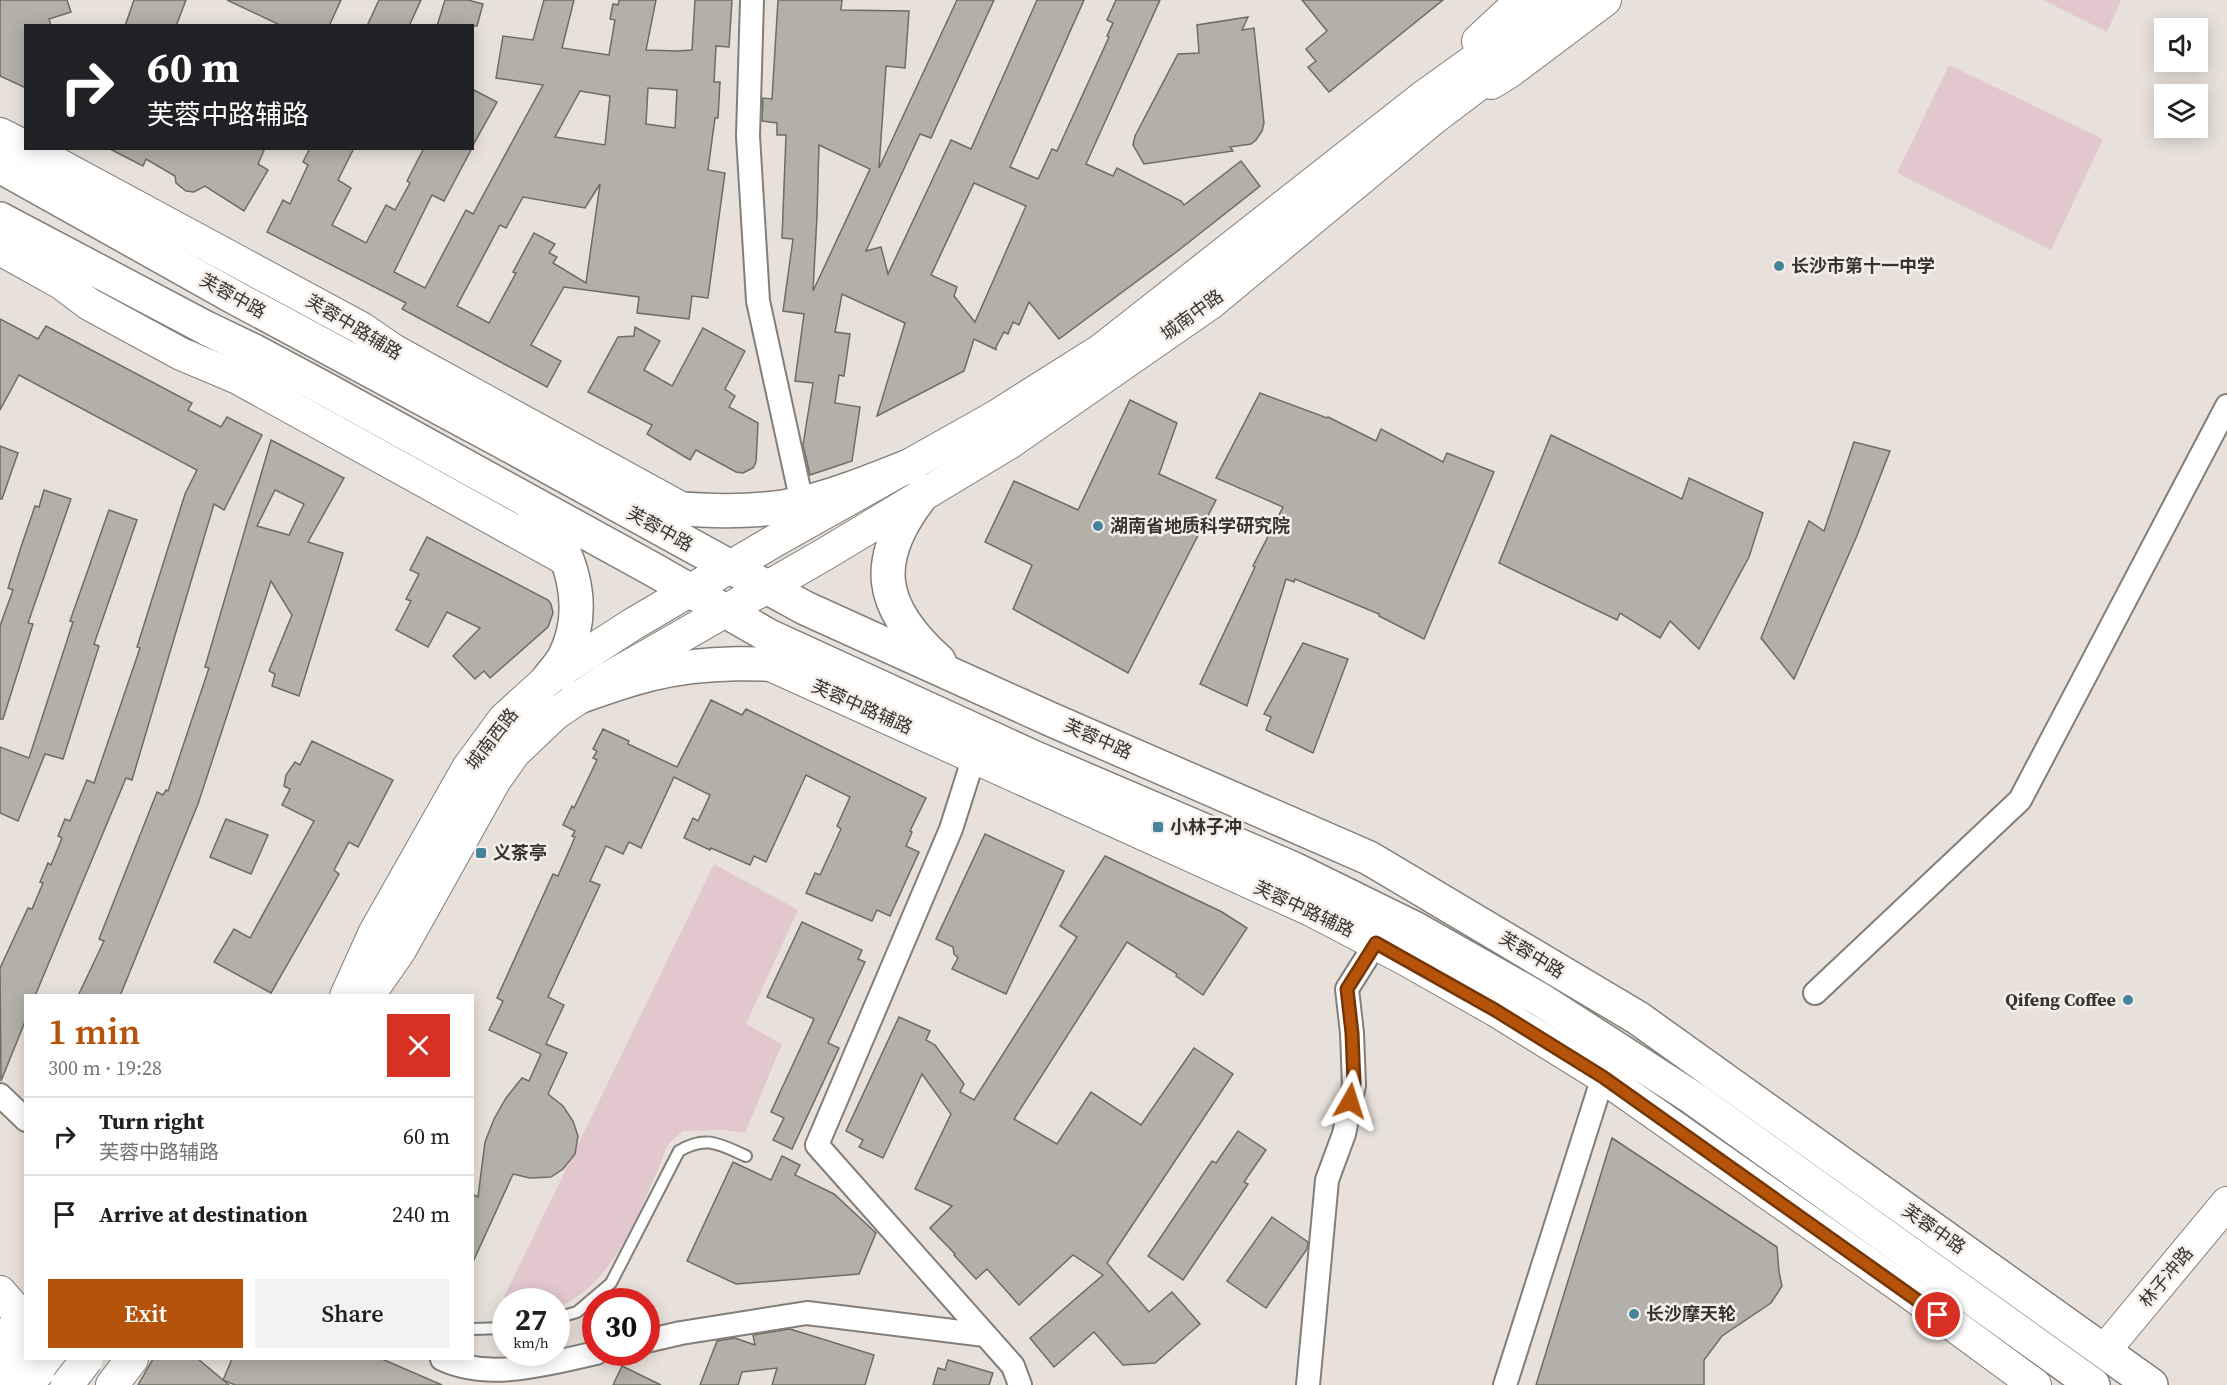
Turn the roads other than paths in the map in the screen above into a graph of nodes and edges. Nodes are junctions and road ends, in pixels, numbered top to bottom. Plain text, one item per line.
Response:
1 (752, 0) edge
2 (1587, 0) edge
3 (1605, 0) edge
4 (1544, 13) edge
5 (1429, 107) junction
6 (0, 134) edge
7 (24, 146) edge
8 (31, 150) edge
9 (0, 166) edge
10 (0, 219) edge
11 (0, 249) edge
12 (2227, 406) edge
13 (917, 480) junction
14 (597, 494) junction
15 (525, 499) junction
16 (802, 503) junction
17 (679, 507) junction
18 (567, 560) junction
19 (729, 567) junction
20 (767, 588) junction
21 (690, 591) junction
22 (725, 612) junction
23 (772, 665) junction
24 (851, 675) junction
25 (548, 679) junction
26 (967, 681) junction
27 (576, 698) junction
28 (977, 745) junction
29 (387, 942) junction
30 (1376, 943) junction
31 (1815, 993) dead end
32 (334, 994) edge
33 (348, 994) edge
34 (369, 994) edge
35 (384, 994) edge
36 (1603, 1077) junction
37 (0, 1095) edge
38 (24, 1118) edge
39 (746, 1156) dead end
40 (2227, 1203) edge
41 (570, 1314) edge
42 (492, 1328) edge
43 (474, 1329) edge
44 (985, 1335) junction
45 (660, 1338) edge
46 (24, 1344) edge
47 (2104, 1351) junction
48 (582, 1356) edge
49 (47, 1360) edge
50 (86, 1360) edge
51 (445, 1360) edge
52 (121, 1370) edge
53 (11, 1385) edge
54 (67, 1385) edge
55 (78, 1385) edge
56 (87, 1385) edge
57 (1020, 1385) edge
58 (1308, 1385) edge
59 (1506, 1385) edge
60 (2035, 1385) edge
61 (2093, 1385) edge
62 (2151, 1385) edge

1 - 16 street
2 - 4 street, 城南中路
3 - 5 street
4 - 5 street, 城南中路
5 - 13 street, 城南中路
6 - 7 street, 芙蓉中路辅路
8 - 17 street, 芙蓉中路辅路
9 - 14 main road, 芙蓉中路
10 - 15 main road, 芙蓉中路
11 - 18 street
12 - 31 street
13 - 16 main road
13 - 19 street, 城南中路
13 - 20 street, 城南中路
13 - 26 main road
14 - 17 main road
14 - 19 main road, 芙蓉中路
15 - 18 main road
15 - 21 main road, 芙蓉中路
16 - 17 main road
18 - 25 main road
19 - 20 main road, 芙蓉中路
19 - 21 street, 城南西路
20 - 22 street, 城南西路
20 - 26 main road, 芙蓉中路
21 - 22 main road, 芙蓉中路
21 - 25 street, 城南西路
22 - 24 main road, 芙蓉中路
22 - 27 street, 城南西路
23 - 24 main road
23 - 27 main road
23 - 28 street, 芙蓉中路辅路
24 - 28 main road, 芙蓉中路
25 - 29 street, 城南西路
26 - 47 main road, 芙蓉中路
27 - 29 street, 城南西路
28 - 30 street, 芙蓉中路辅路
28 - 44 street
28 - 61 main road, 芙蓉中路
29 - 32 street
29 - 33 street, 城南西路
29 - 34 street, 城南西路
29 - 35 street
30 - 36 street, 芙蓉中路辅路
30 - 58 street
36 - 59 street
36 - 60 street, 芙蓉中路辅路
37 - 38 street
39 - 41 lane
40 - 47 street, 林子冲路
42 - 43 lane
44 - 45 street
44 - 57 street
46 - 53 street
47 - 62 main road, 芙蓉中路
48 - 51 street
49 - 55 street
50 - 54 street, bridge
52 - 56 street

